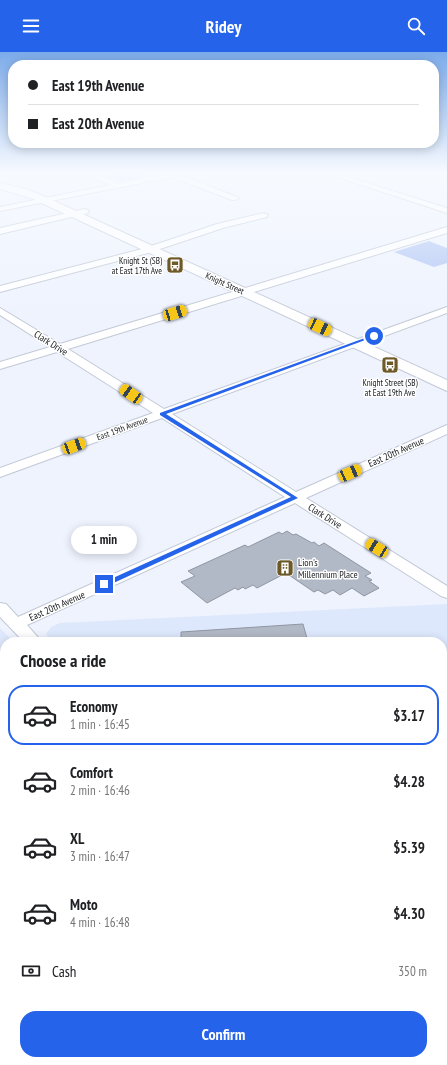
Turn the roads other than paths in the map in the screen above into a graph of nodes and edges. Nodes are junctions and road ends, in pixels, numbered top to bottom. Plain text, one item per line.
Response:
1 (47, 220) edge
2 (95, 220) edge
3 (243, 220) edge
4 (447, 230) edge
5 (0, 231) edge
6 (154, 248) junction
7 (0, 289) edge
8 (249, 290) junction
9 (447, 310) edge
10 (0, 311) edge
11 (360, 341) junction
12 (59, 348) junction
13 (0, 366) edge
14 (447, 376) edge
15 (447, 386) edge
16 (162, 414) junction
17 (447, 429) edge
18 (0, 473) edge
19 (295, 498) junction
20 (447, 593) edge
21 (0, 608) edge
22 (16, 624) junction
23 (29, 637) edge

1 - 5 street
2 - 6 main road, Knight Street
3 - 6 street
4 - 8 street
6 - 7 street
6 - 8 main road, Knight Street
8 - 11 main road, Knight Street
8 - 12 street
9 - 11 street, East 19th Avenue
10 - 12 street, Clark Drive
11 - 14 main road, Knight Street
11 - 15 main road, Knight Street
11 - 16 street, East 19th Avenue
12 - 13 street
12 - 16 street, Clark Drive
16 - 18 street, East 19th Avenue
16 - 19 street, Clark Drive
17 - 19 street, East 20th Avenue
19 - 20 street, Clark Drive
19 - 22 street, East 20th Avenue
21 - 22 street
22 - 23 street

